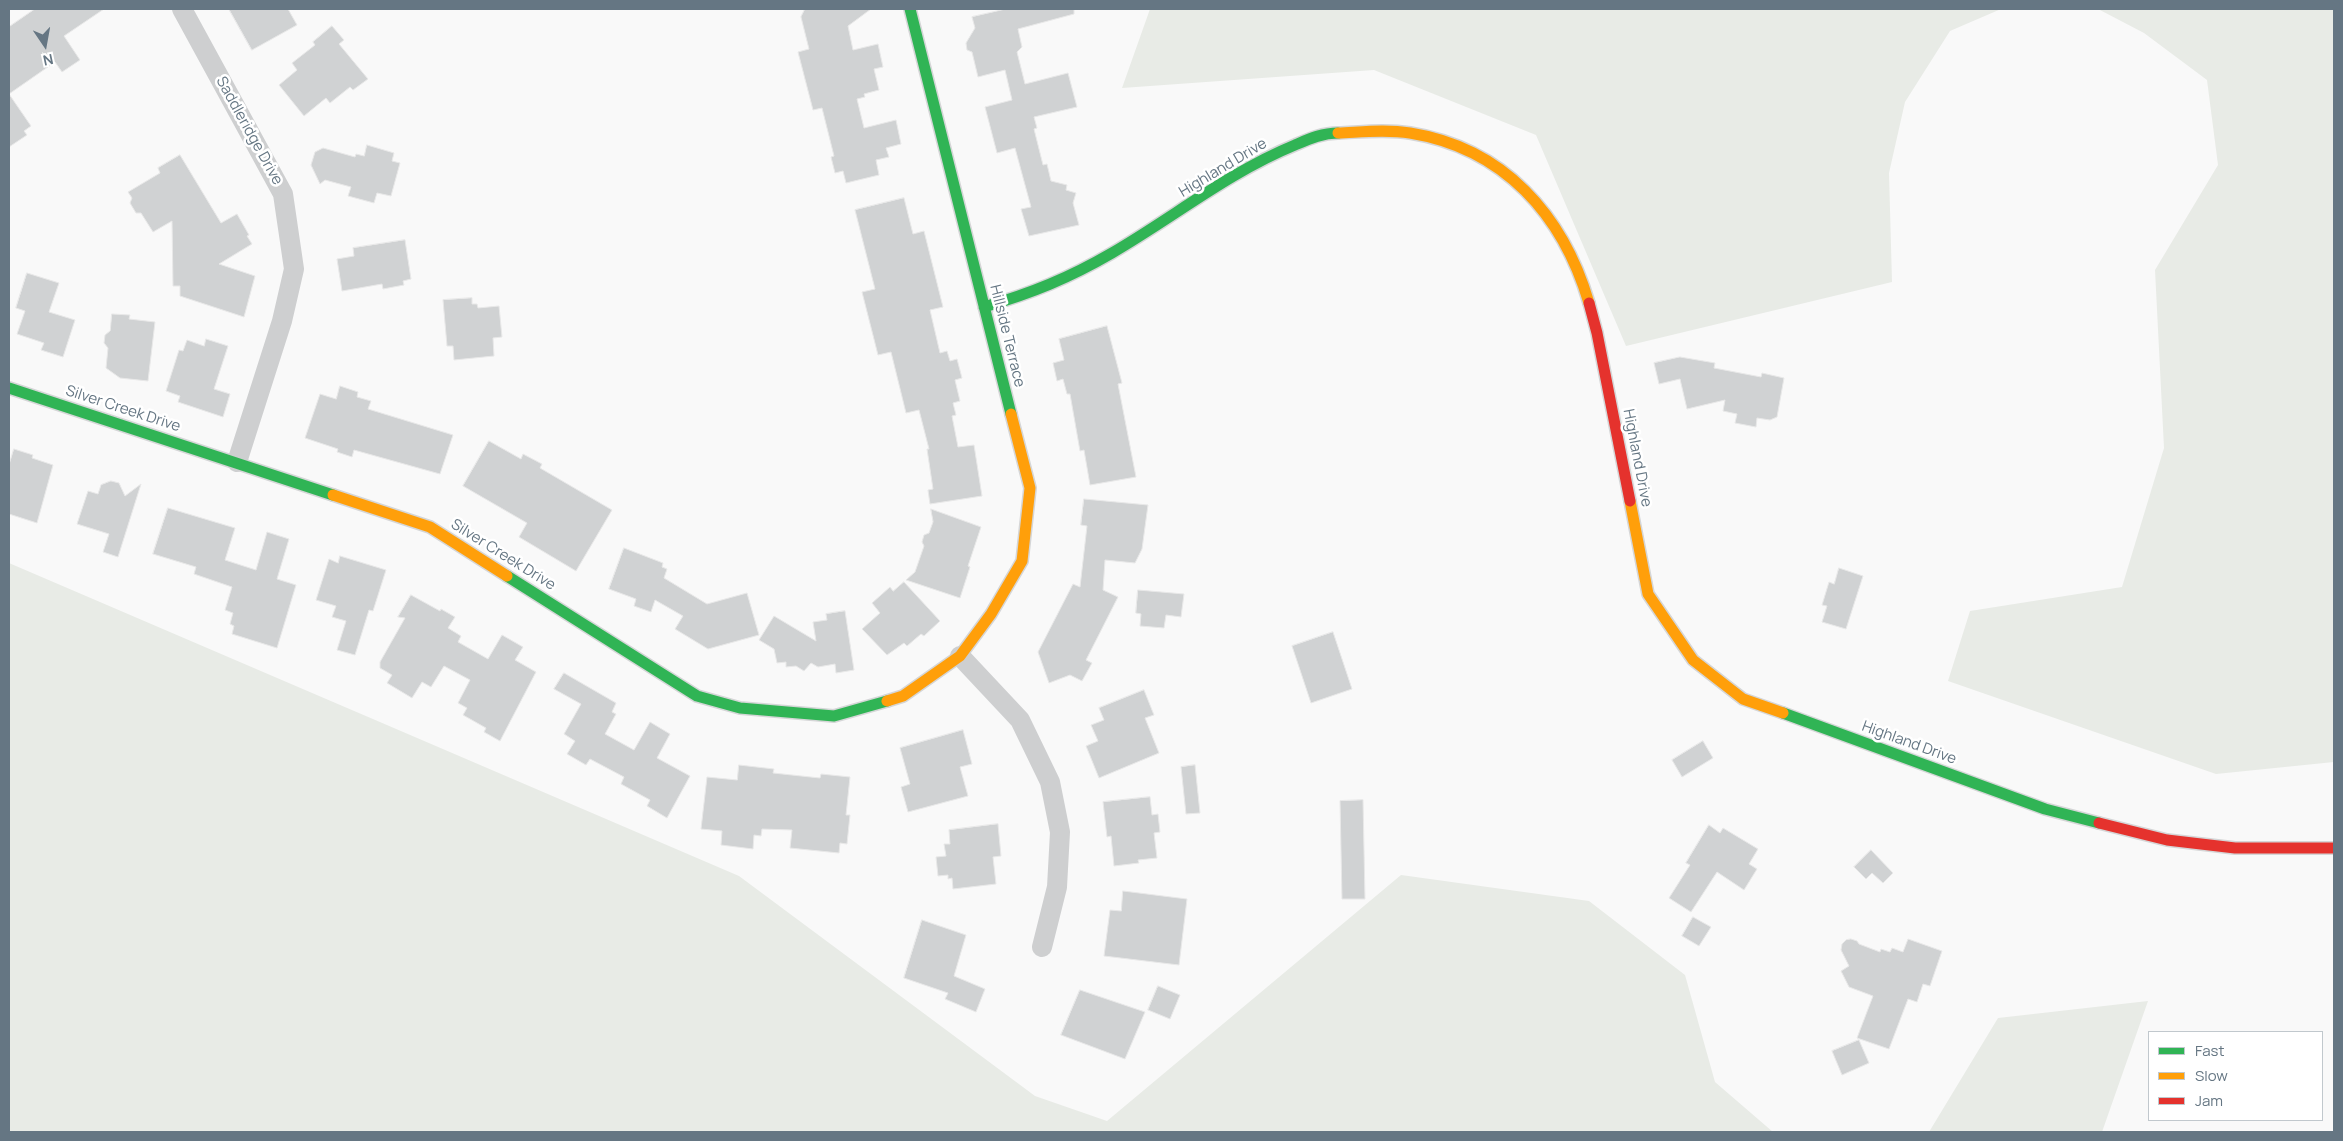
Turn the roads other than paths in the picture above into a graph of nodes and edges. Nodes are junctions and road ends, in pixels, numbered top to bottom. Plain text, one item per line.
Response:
1 (182, 9) edge
2 (910, 9) edge
3 (984, 307) junction
4 (9, 388) edge
5 (236, 462) junction
6 (960, 656) junction
7 (2334, 848) edge
8 (1042, 948) dead end

1 - 5 street, Saddleridge Drive
2 - 3 street, Hillside Terrace
3 - 6 street, Hillside Terrace
3 - 7 street, Highland Drive
4 - 5 street, Silver Creek Drive
5 - 6 street, Silver Creek Drive
6 - 8 street

